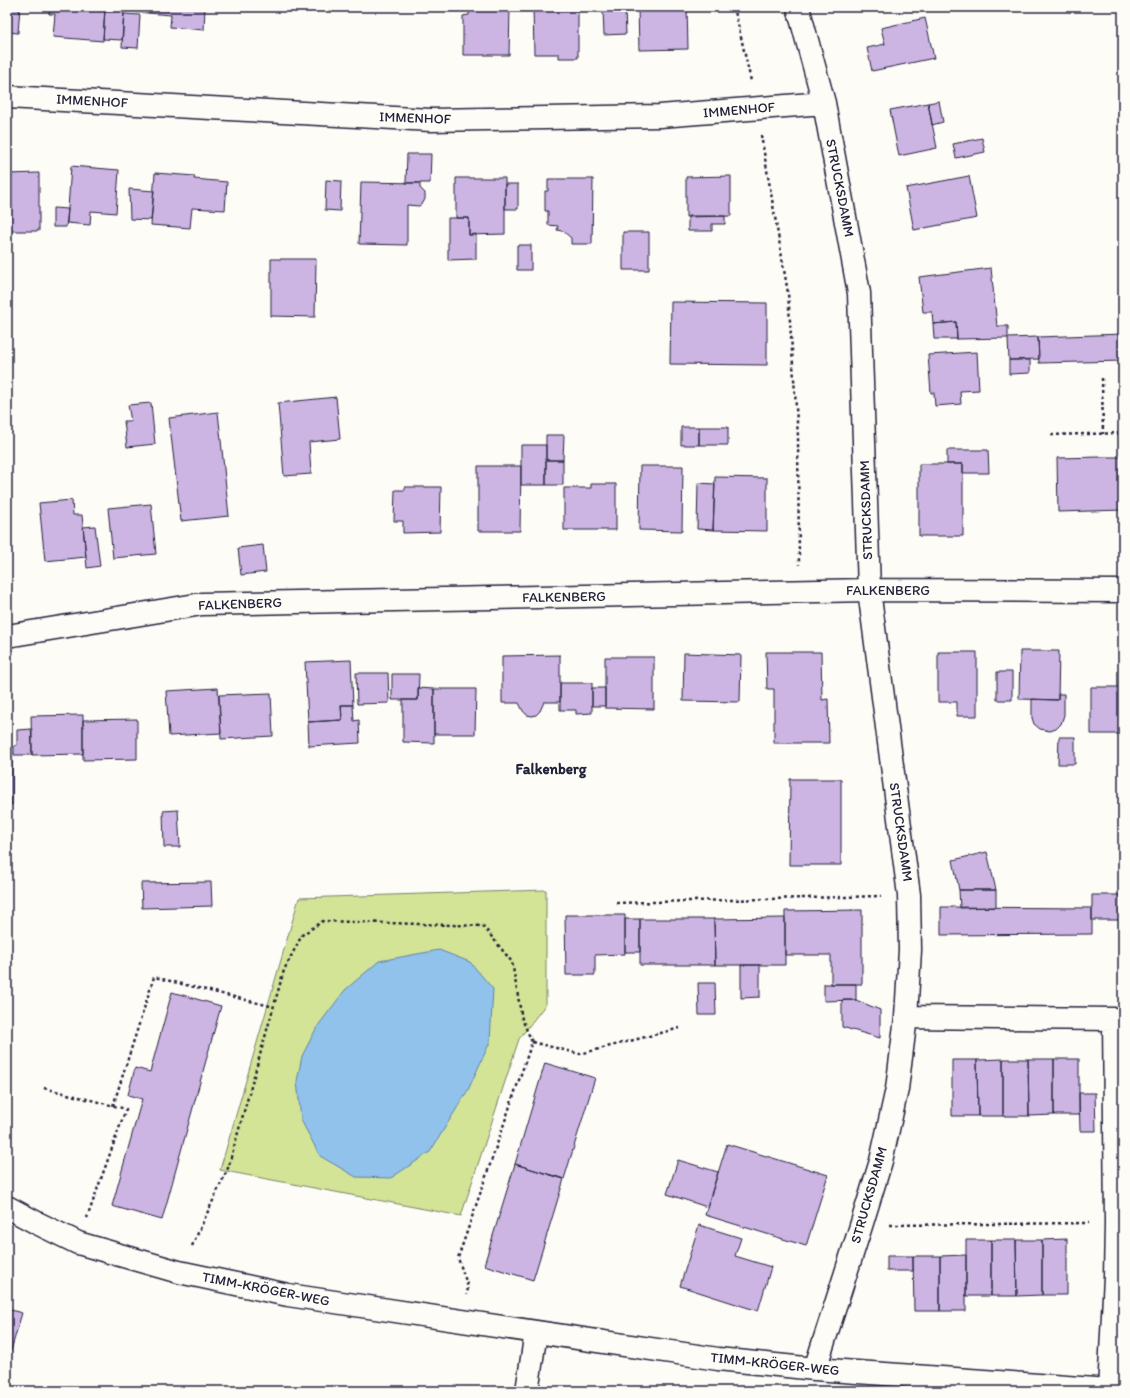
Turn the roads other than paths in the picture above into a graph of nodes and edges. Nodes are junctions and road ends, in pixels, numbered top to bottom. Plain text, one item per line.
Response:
1 (798, 7) edge
2 (7, 96) edge
3 (824, 103) junction
4 (869, 590) junction
5 (1123, 591) edge
6 (7, 636) edge
7 (906, 1017) junction
8 (7, 1207) edge
9 (536, 1332) junction
10 (815, 1369) junction
11 (1013, 1387) edge
12 (1116, 1390) edge
13 (527, 1391) edge

1 - 3 street, STRUCKSDAMM
2 - 3 street, IMMENHOF
3 - 4 street, STRUCKSDAMM
4 - 5 street, FALKENBERG
4 - 6 street, FALKENBERG
4 - 7 street, STRUCKSDAMM
7 - 10 street, STRUCKSDAMM
7 - 12 street, TIMM-KRÖGER-WEG
8 - 9 street, TIMM-KRÖGER-WEG
9 - 10 street, TIMM-KRÖGER-WEG
9 - 13 street
10 - 11 street, TIMM-KRÖGER-WEG
11 - 12 street, TIMM-KRÖGER-WEG

